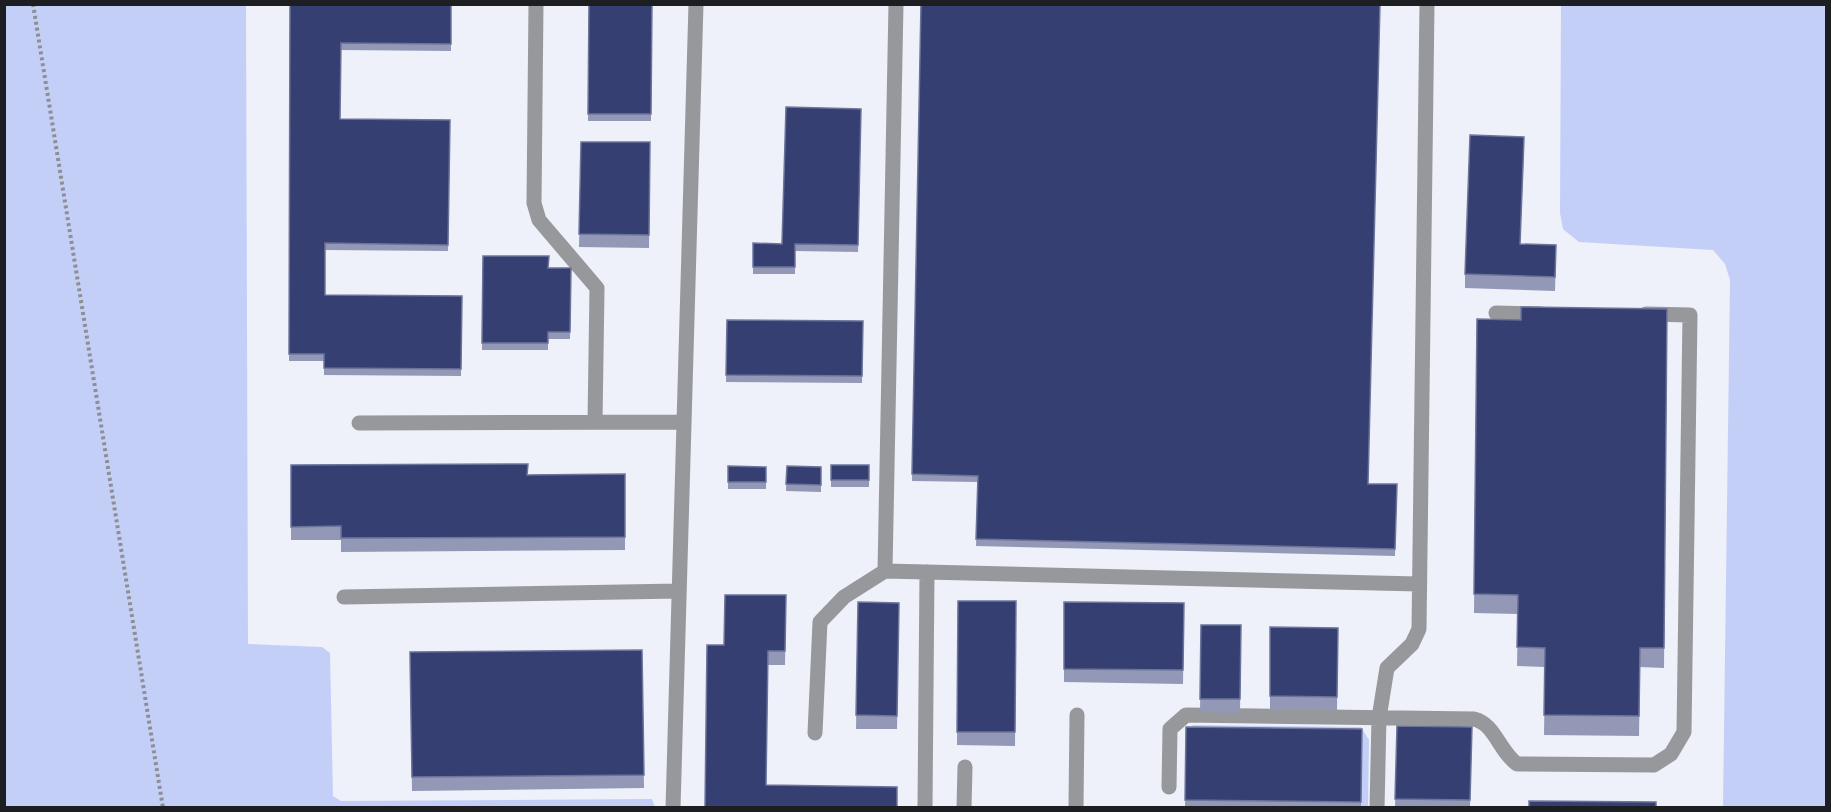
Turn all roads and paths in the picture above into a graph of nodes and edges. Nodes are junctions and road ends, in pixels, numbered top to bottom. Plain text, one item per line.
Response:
1 (33, 4) edge
2 (536, 4) edge
3 (696, 4) edge
4 (896, 4) edge
5 (1427, 4) edge
6 (1496, 313) dead end
7 (1553, 314) edge
8 (1633, 314) edge
9 (595, 422) junction
10 (684, 422) junction
11 (359, 423) dead end
12 (885, 571) junction
13 (927, 573) junction
14 (1418, 584) junction
15 (679, 591) junction
16 (344, 597) dead end
17 (1077, 715) dead end
18 (1379, 718) junction
19 (814, 733) dead end
20 (965, 766) dead end
21 (1169, 787) dead end
22 (163, 807) edge
23 (673, 807) edge
24 (925, 807) edge
25 (964, 807) edge
26 (1076, 807) edge
27 (1377, 807) edge

1 - 22 path
2 - 9 lane
3 - 10 lane
4 - 12 lane
5 - 14 lane
6 - 7 lane
8 - 18 lane
9 - 10 lane
9 - 11 lane
10 - 15 lane
12 - 13 lane
12 - 19 lane
13 - 14 lane
13 - 24 lane
14 - 18 lane
15 - 16 lane
15 - 23 lane
17 - 26 lane
18 - 21 lane
18 - 27 lane
20 - 25 lane

